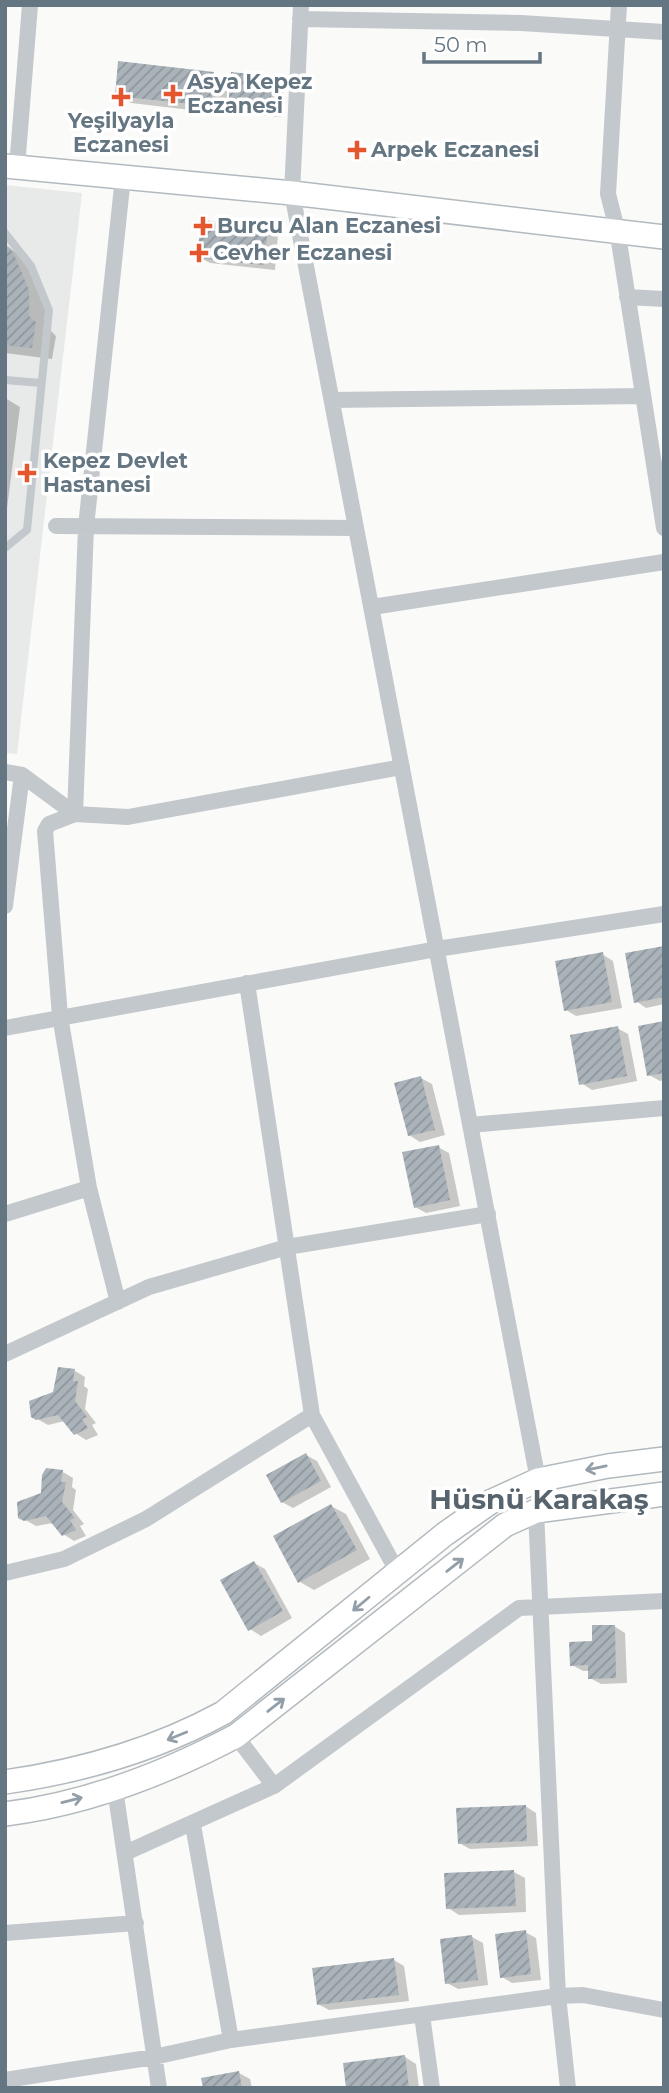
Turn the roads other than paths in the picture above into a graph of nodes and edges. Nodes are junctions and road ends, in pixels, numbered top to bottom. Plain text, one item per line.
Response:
1 (30, 5) edge
2 (619, 5) edge
3 (300, 12) edge
4 (618, 30) junction
5 (664, 32) edge
6 (11, 166) edge
7 (123, 177) junction
8 (292, 193) junction
9 (617, 229) junction
10 (5, 233) edge
11 (664, 236) edge
12 (628, 297) junction
13 (664, 299) edge
14 (5, 380) edge
15 (41, 383) junction
16 (643, 396) junction
17 (332, 400) junction
18 (662, 501) edge
19 (56, 526) dead end
20 (86, 527) junction
21 (356, 527) junction
22 (664, 528) edge
23 (5, 548) edge
24 (664, 562) edge
25 (372, 607) junction
26 (402, 767) junction
27 (5, 772) edge
28 (22, 775) junction
29 (75, 814) junction
30 (5, 906) edge
31 (664, 914) edge
32 (437, 950) junction
33 (247, 983) junction
34 (61, 1016) junction
35 (5, 1028) edge
36 (664, 1108) edge
37 (470, 1125) junction
38 (89, 1188) junction
39 (5, 1214) edge
40 (488, 1214) junction
41 (287, 1247) junction
42 (118, 1302) junction
43 (5, 1354) edge
44 (313, 1415) junction
45 (664, 1459) edge
46 (538, 1480) junction
47 (664, 1494) edge
48 (536, 1511) junction
49 (5, 1573) edge
50 (398, 1573) junction
51 (664, 1601) edge
52 (541, 1606) junction
53 (236, 1736) junction
54 (5, 1782) edge
55 (274, 1786) junction
56 (115, 1789) junction
57 (5, 1814) edge
58 (192, 1825) junction
59 (125, 1853) junction
60 (136, 1923) junction
61 (5, 1933) edge
62 (558, 1996) junction
63 (664, 2010) edge
64 (422, 2015) junction
65 (231, 2040) junction
66 (154, 2057) junction
67 (5, 2080) edge
68 (159, 2088) edge
69 (432, 2088) edge
70 (568, 2088) edge

1 - 6 street
2 - 4 street
3 - 4 street
3 - 8 street
4 - 5 street
4 - 9 street
6 - 7 main road
7 - 8 main road
7 - 20 street
8 - 9 main road
8 - 17 street
9 - 11 main road
9 - 12 street
10 - 15 lane
12 - 13 street
12 - 16 street
14 - 15 lane
15 - 23 lane
16 - 17 street
16 - 18 street
17 - 21 street
18 - 22 street
19 - 20 street
20 - 21 street
20 - 29 street
21 - 25 street
24 - 25 street
25 - 26 street
26 - 29 street
26 - 32 street
27 - 28 street
28 - 29 street
28 - 30 street
29 - 34 street
31 - 32 street
32 - 33 street
32 - 37 street
33 - 34 street
33 - 41 street
34 - 35 street
34 - 38 street
36 - 37 street
37 - 40 street
38 - 39 street
38 - 42 street
40 - 41 street
40 - 46 street
41 - 42 street
41 - 44 street
42 - 43 street
44 - 49 street
44 - 50 street
45 -> 46 main road
46 - 50 main road
47 - 48 main road
48 - 52 street
53 -> 48 main road
50 -> 54 main road
51 - 52 street
52 - 55 street
52 - 62 street
53 - 55 street
53 - 56 main road
55 - 58 street
57 -> 56 main road
56 - 59 street
58 - 59 street
58 - 65 street
59 - 60 street
60 - 61 street
60 - 66 street
62 - 63 street
62 - 64 street
62 - 70 street
64 - 65 street
64 - 69 street
65 - 66 street
66 - 67 street
66 - 68 street

